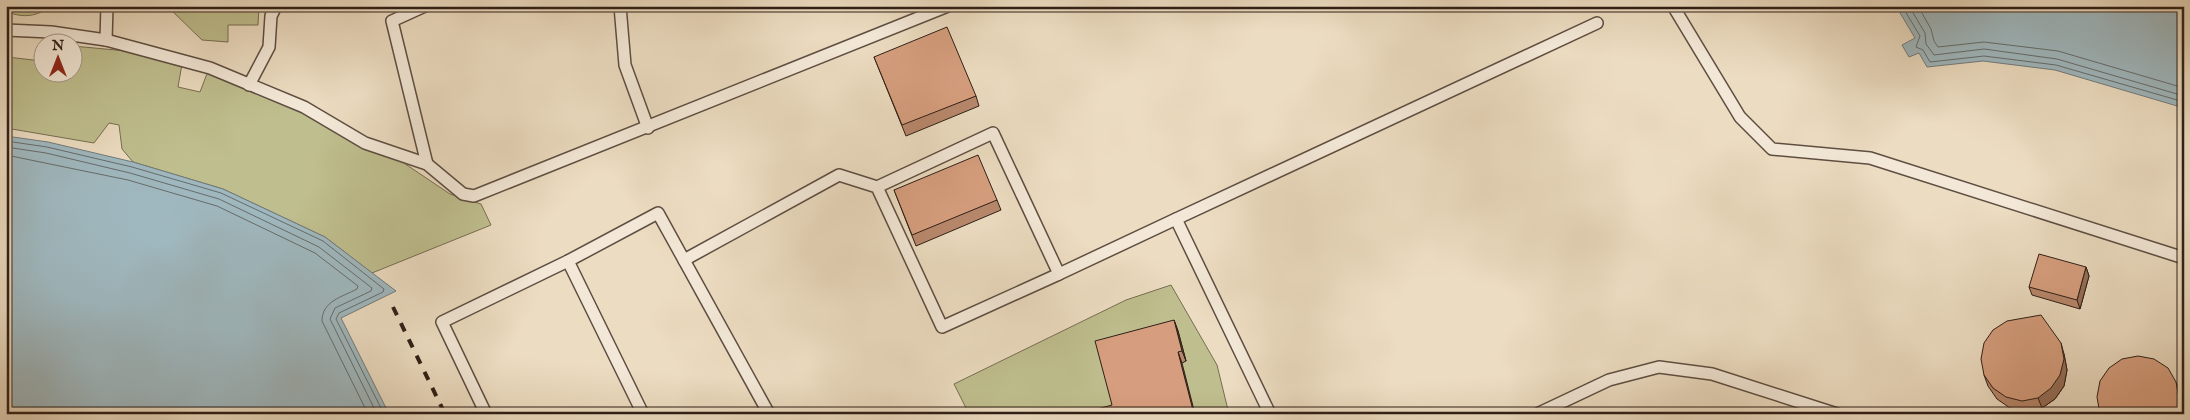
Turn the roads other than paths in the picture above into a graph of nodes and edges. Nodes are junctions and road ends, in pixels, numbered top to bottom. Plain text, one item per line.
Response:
1 (107, 6) edge
2 (276, 6) edge
3 (425, 6) edge
4 (620, 6) edge
5 (948, 6) edge
6 (1673, 6) edge
7 (1597, 23) dead end
8 (6, 30) edge
9 (106, 40) junction
10 (250, 85) junction
11 (648, 128) junction
12 (427, 164) junction
13 (877, 187) junction
14 (1176, 219) junction
15 (2184, 258) edge
16 (684, 260) junction
17 (568, 261) junction
18 (1059, 274) junction
19 (486, 414) edge
20 (644, 414) edge
21 (768, 414) edge
22 (1270, 414) edge
23 (1537, 414) edge
24 (1837, 414) edge

1 - 9 lane
2 - 10 lane
3 - 12 lane
4 - 11 lane
5 - 11 lane
6 - 15 lane
7 - 14 lane
8 - 9 lane
9 - 10 lane
10 - 12 lane
11 - 12 lane
13 - 16 lane
13 - 18 lane
13 - 18 lane
14 - 18 lane
14 - 22 lane
16 - 17 lane
16 - 21 lane
17 - 19 lane
17 - 20 lane
23 - 24 lane

